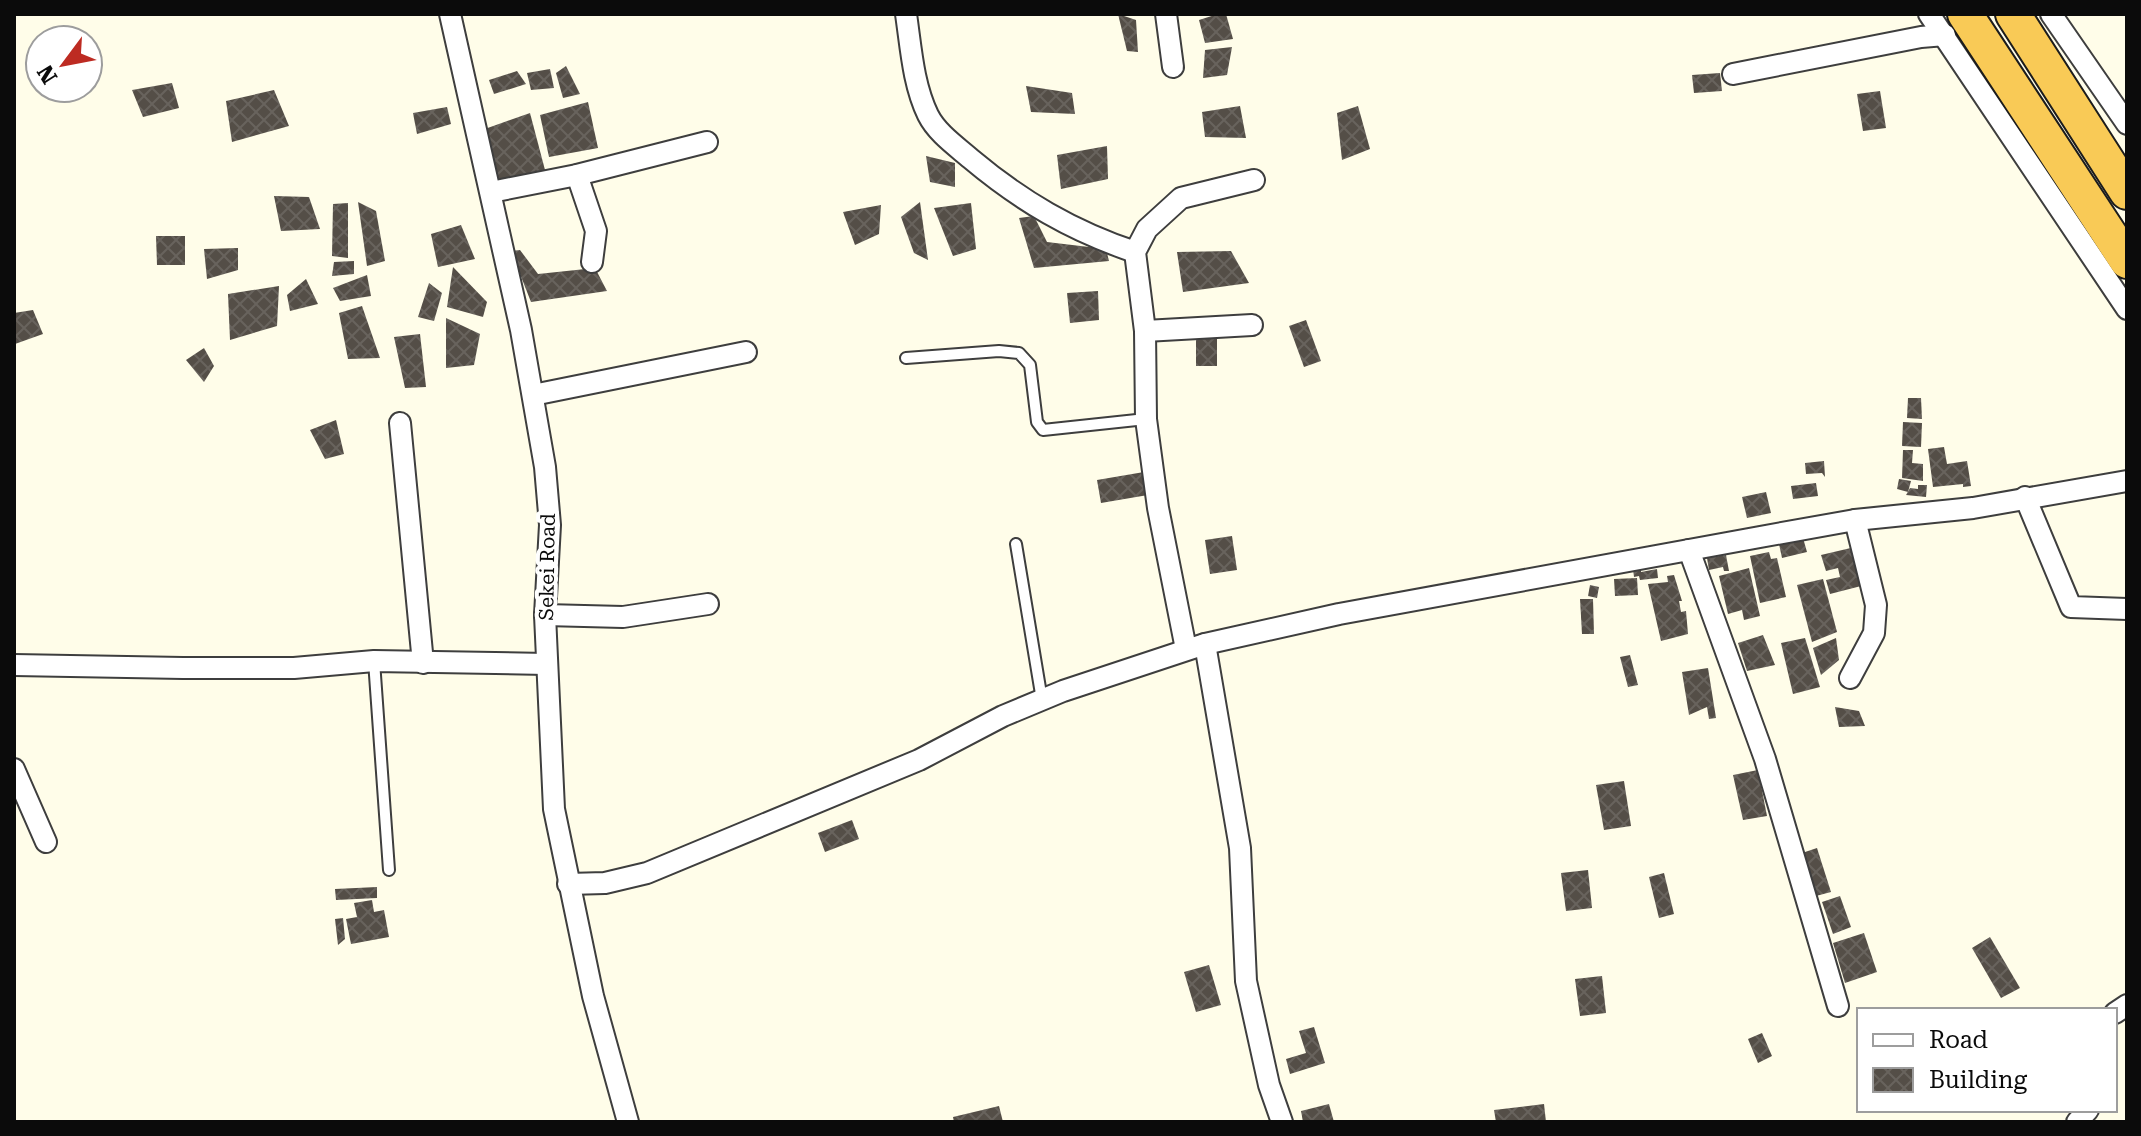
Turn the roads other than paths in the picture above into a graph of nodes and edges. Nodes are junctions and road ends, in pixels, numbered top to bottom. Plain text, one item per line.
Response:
1 (450, 14) edge
2 (906, 14) edge
3 (1166, 14) edge
4 (1929, 14) edge
5 (2013, 14) edge
6 (2051, 14) edge
7 (1955, 25) edge
8 (1173, 67) dead end
9 (1733, 74) dead end
10 (2127, 124) edge
11 (707, 142) dead end
12 (577, 175) junction
13 (1254, 180) dead end
14 (491, 192) junction
15 (2127, 192) edge
16 (1135, 252) junction
17 (2127, 261) edge
18 (592, 262) dead end
19 (2127, 309) edge
20 (1252, 325) dead end
21 (1145, 331) junction
22 (746, 352) dead end
23 (906, 358) dead end
24 (533, 395) junction
25 (1146, 419) junction
26 (400, 423) dead end
27 (2127, 481) edge
28 (2025, 497) junction
29 (1855, 520) junction
30 (1016, 544) dead end
31 (1689, 550) junction
32 (708, 604) dead end
33 (2127, 609) edge
34 (545, 615) junction
35 (1195, 647) junction
36 (374, 661) junction
37 (423, 663) junction
38 (547, 664) junction
39 (14, 665) edge
40 (1850, 678) dead end
41 (1042, 700) junction
42 (14, 769) edge
43 (46, 842) dead end
44 (389, 870) dead end
45 (568, 884) junction
46 (1838, 1006) dead end
47 (628, 1122) edge
48 (1282, 1122) edge

1 - 14 street, Sekei Road
2 - 16 street
3 - 8 street
4 - 7 street
5 - 15 highway
6 - 10 street
7 - 9 street
7 - 17 highway
7 - 19 street
11 - 12 street
12 - 14 street
12 - 18 street
13 - 16 street
14 - 24 street, Sekei Road
16 - 21 street
20 - 21 street
21 - 25 street
22 - 24 street
23 - 25 lane
24 - 34 street, Sekei Road
25 - 35 street
26 - 37 street
27 - 28 street
28 - 29 street
28 - 33 street
29 - 31 street
29 - 40 street
30 - 41 lane
31 - 35 street
31 - 46 street
32 - 34 street
34 - 38 street, Sekei Road
35 - 41 street
35 - 48 street
36 - 37 street
36 - 39 street
36 - 44 lane
37 - 38 street
38 - 45 street, Sekei Road
41 - 45 street
42 - 43 street
45 - 47 street, Sekei Road

